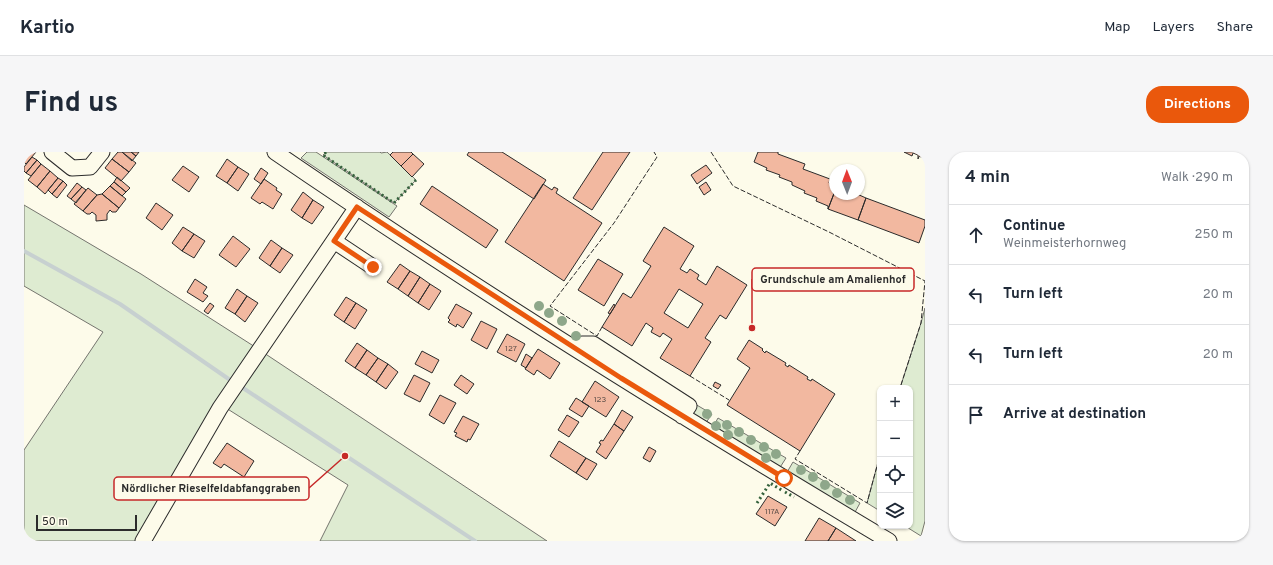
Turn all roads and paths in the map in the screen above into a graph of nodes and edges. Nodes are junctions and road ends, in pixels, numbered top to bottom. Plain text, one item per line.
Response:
1 (52, 152) edge
2 (102, 152) edge
3 (275, 152) edge
4 (295, 157) edge
5 (357, 207) junction
6 (334, 241) junction
7 (373, 267) dead end
8 (143, 541) edge
9 (889, 541) edge

1 - 2 street
3 - 4 street
4 - 5 street
5 - 6 street
5 - 9 street
6 - 7 street
6 - 8 street

